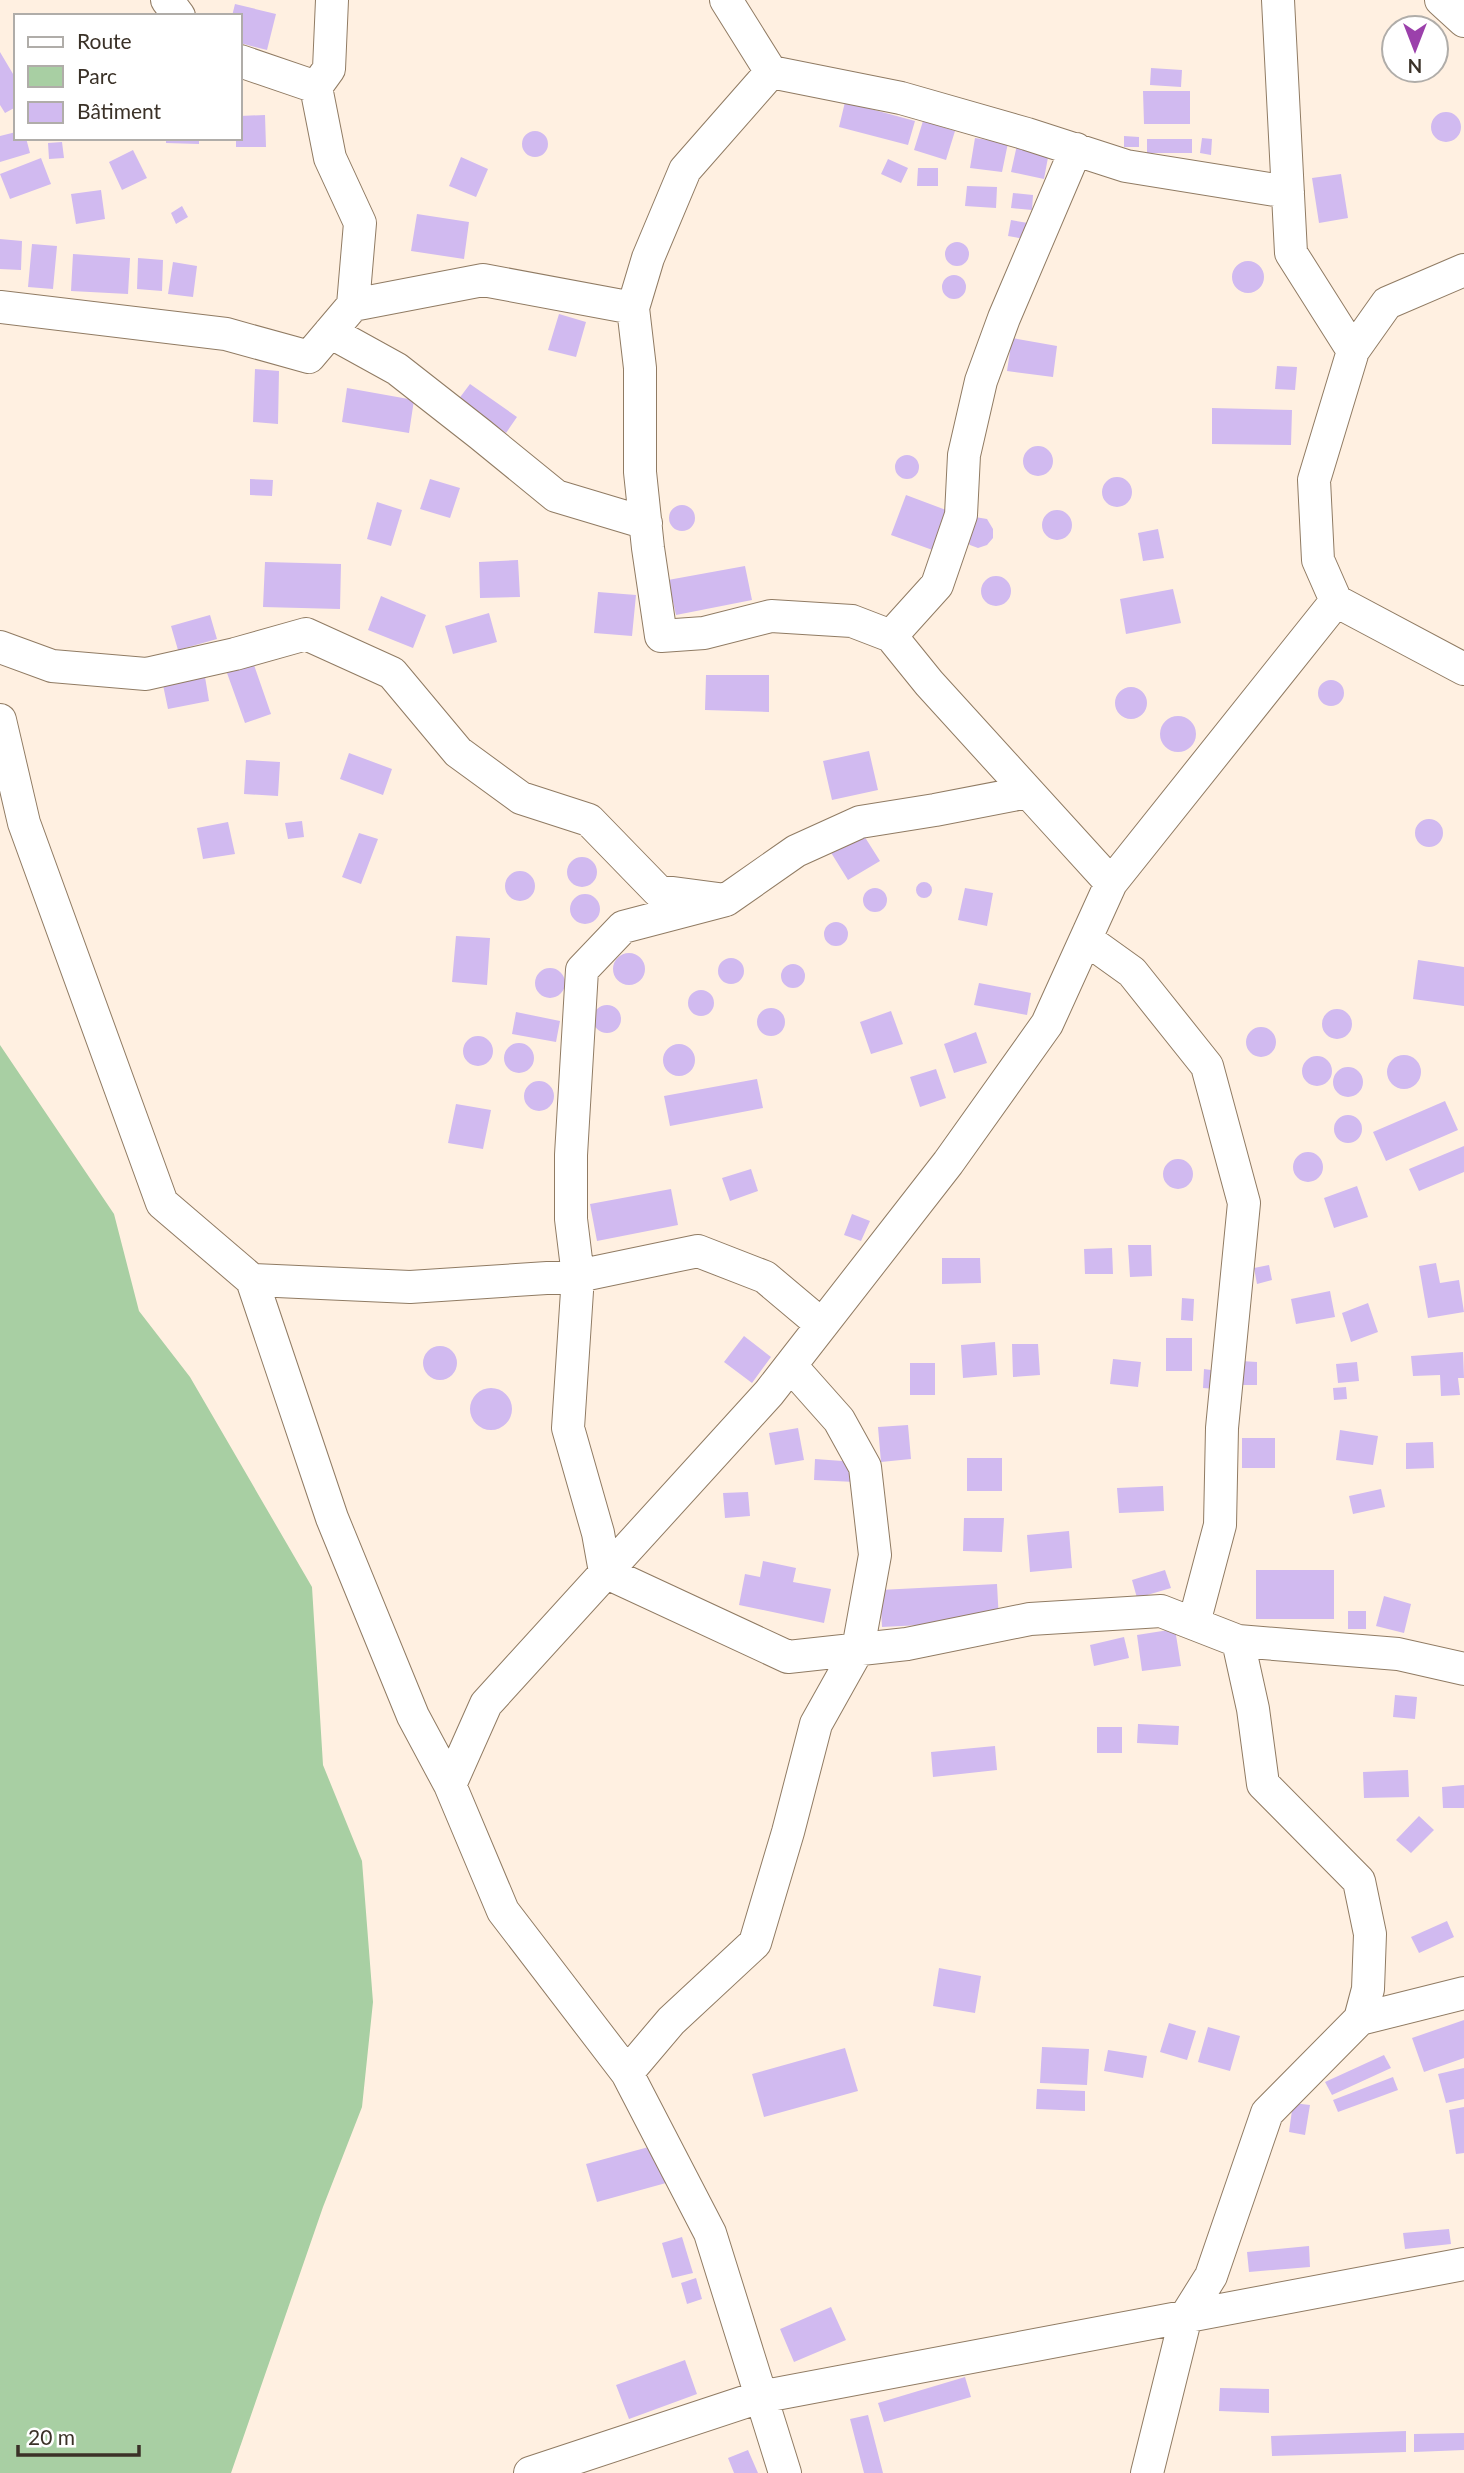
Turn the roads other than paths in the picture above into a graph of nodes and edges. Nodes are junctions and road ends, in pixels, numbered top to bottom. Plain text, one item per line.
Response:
1 (332, 0) edge
2 (726, 0) edge
3 (1278, 0) edge
4 (1441, 0) edge
5 (1464, 21) edge
6 (242, 62) edge
7 (771, 72) junction
8 (316, 87) junction
9 (1076, 149) junction
10 (1288, 192) junction
11 (1464, 270) edge
12 (353, 305) junction
13 (0, 307) edge
14 (633, 308) junction
15 (330, 332) junction
16 (1353, 351) junction
17 (646, 523) junction
18 (1336, 601) junction
19 (891, 636) junction
20 (0, 647) edge
21 (1464, 668) edge
22 (0, 720) edge
23 (1028, 792) junction
24 (1111, 883) junction
25 (726, 900) junction
26 (1086, 939) junction
27 (578, 1276) junction
28 (252, 1280) junction
29 (822, 1325) junction
30 (791, 1366) junction
31 (605, 1572) junction
32 (1194, 1623) junction
33 (1238, 1641) junction
34 (858, 1649) junction
35 (1464, 1669) edge
36 (450, 1785) junction
37 (1464, 1993) edge
38 (1360, 2019) junction
39 (627, 2073) junction
40 (1464, 2264) edge
41 (1186, 2316) junction
42 (760, 2397) junction
43 (530, 2473) edge
44 (785, 2473) edge
45 (1147, 2473) edge

1 - 8 street
2 - 7 street
3 - 10 street
4 - 5 street
6 - 8 street
7 - 9 street
7 - 14 street
8 - 12 street
9 - 10 street
9 - 19 street
10 - 16 street
11 - 16 street
12 - 14 street
12 - 15 street
13 - 15 street
14 - 17 street
15 - 17 street
16 - 18 street
17 - 19 street
18 - 21 street
18 - 24 street
19 - 23 street
20 - 25 street
22 - 28 street
23 - 24 street
23 - 25 street
24 - 26 street
25 - 27 street
26 - 29 street
26 - 32 street
27 - 28 street
27 - 29 street
27 - 31 street
28 - 36 street
29 - 30 street
30 - 31 street
30 - 34 street
31 - 34 street
31 - 36 street
32 - 33 street
32 - 34 street
33 - 35 street
33 - 38 street
34 - 39 street
36 - 39 street
37 - 38 street
38 - 41 street
39 - 42 street
40 - 41 street
41 - 42 street
41 - 45 street
42 - 43 street
42 - 44 street

